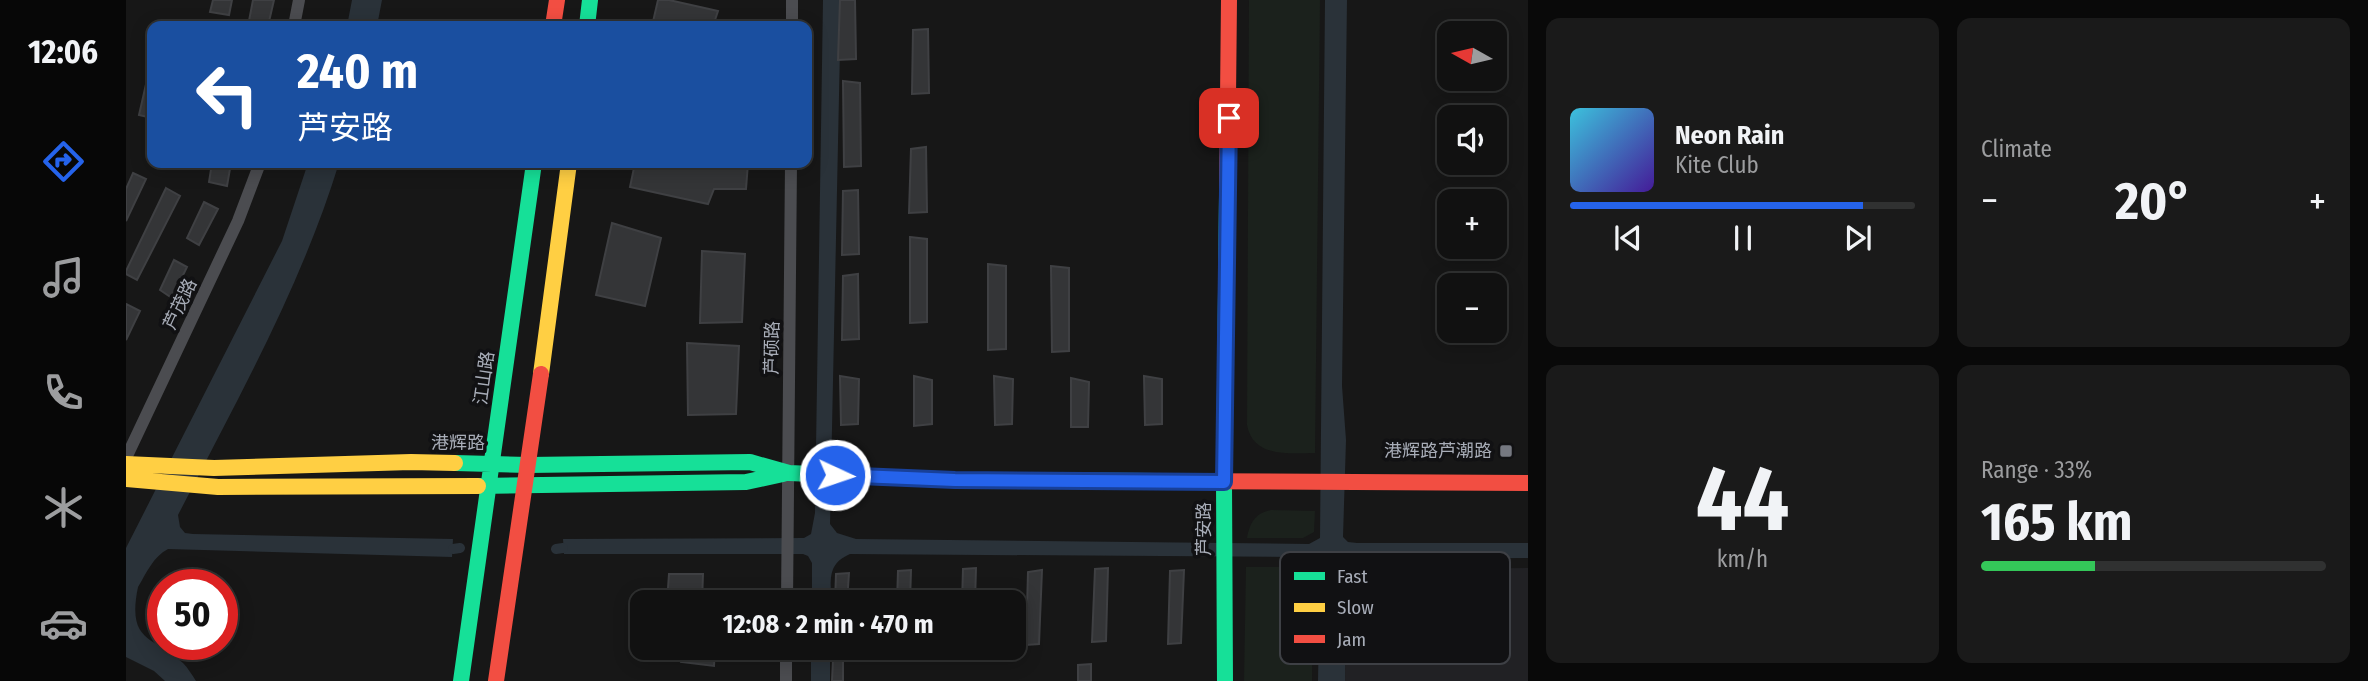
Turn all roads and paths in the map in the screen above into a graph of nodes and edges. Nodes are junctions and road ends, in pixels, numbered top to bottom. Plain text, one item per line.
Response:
1 (299, 0) edge
2 (556, 0) edge
3 (590, 0) edge
4 (793, 0) edge
5 (1229, 0) edge
6 (295, 21) edge
7 (554, 21) edge
8 (588, 21) edge
9 (792, 21) edge
10 (258, 168) edge
11 (533, 168) edge
12 (568, 168) edge
13 (791, 168) edge
14 (126, 458) edge
15 (492, 463) junction
16 (126, 464) edge
17 (528, 465) junction
18 (789, 472) junction
19 (126, 479) edge
20 (1224, 482) junction
21 (1528, 483) edge
22 (488, 486) junction
23 (526, 486) junction
24 (787, 590) edge
25 (786, 660) edge
26 (461, 681) edge
27 (496, 681) edge
28 (786, 681) edge
29 (1225, 681) edge

1 - 6 street
2 - 7 main road
3 - 8 main road
4 - 9 street
5 - 20 main road, 芦安路
10 - 14 street, 芦茂路
11 - 15 main road, 江山路
12 - 17 main road
13 - 18 street, 芦硕路
15 - 16 main road, 港辉路
15 - 17 main road, 港辉路
15 - 22 main road, 江山路
17 - 18 main road, 港辉路
17 - 23 main road
18 - 20 main road, 港辉路
18 - 23 main road, 港辉路
18 - 24 street, 芦硕路
19 - 22 main road, 港辉路
20 - 21 main road, 港辉路
20 - 29 main road, 芦安路
22 - 23 main road, 港辉路
22 - 26 main road, 江山路
23 - 27 main road
25 - 28 street

